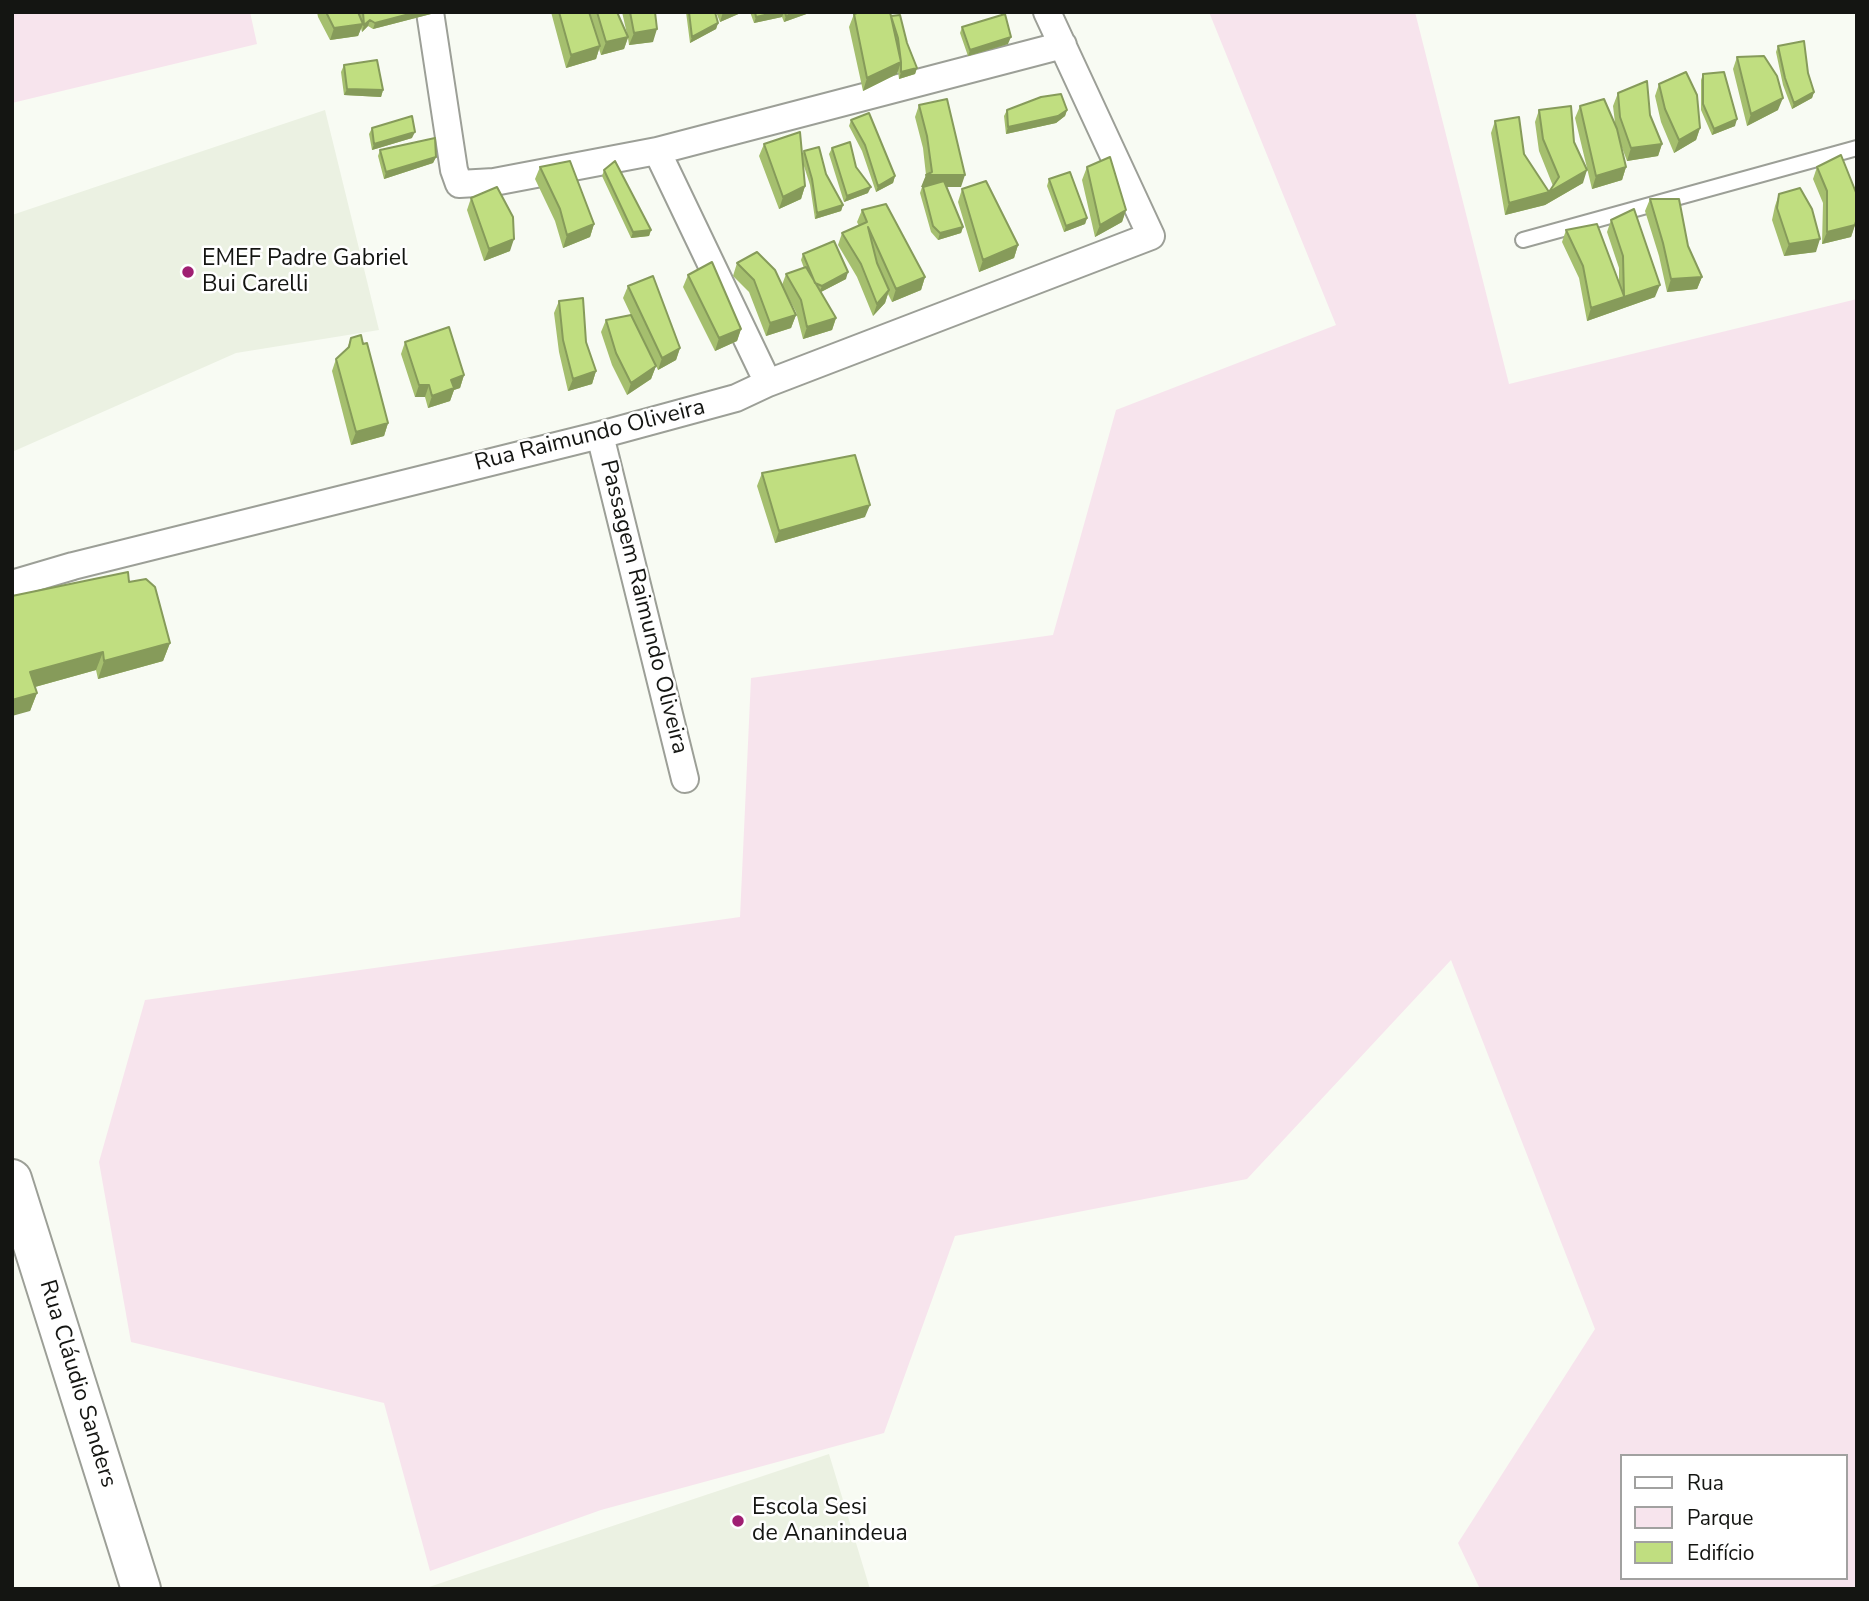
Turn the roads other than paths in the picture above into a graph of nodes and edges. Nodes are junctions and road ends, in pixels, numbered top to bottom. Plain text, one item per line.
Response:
1 (430, 12) edge
2 (1047, 12) edge
3 (1063, 45) junction
4 (1857, 148) edge
5 (657, 151) junction
6 (1523, 240) dead end
7 (768, 383) junction
8 (600, 435) junction
9 (12, 584) edge
10 (685, 779) dead end
11 (12, 1179) edge
12 (141, 1589) edge

1 - 5 street
2 - 3 street
3 - 5 street
3 - 7 street, Rua Raimundo Oliveira
4 - 6 lane
5 - 7 street
7 - 8 street, Rua Raimundo Oliveira
8 - 9 street, Rua Raimundo Oliveira
8 - 10 street, Passagem Raimundo Oliveira
11 - 12 main road, Rua Cláudio Sanders

